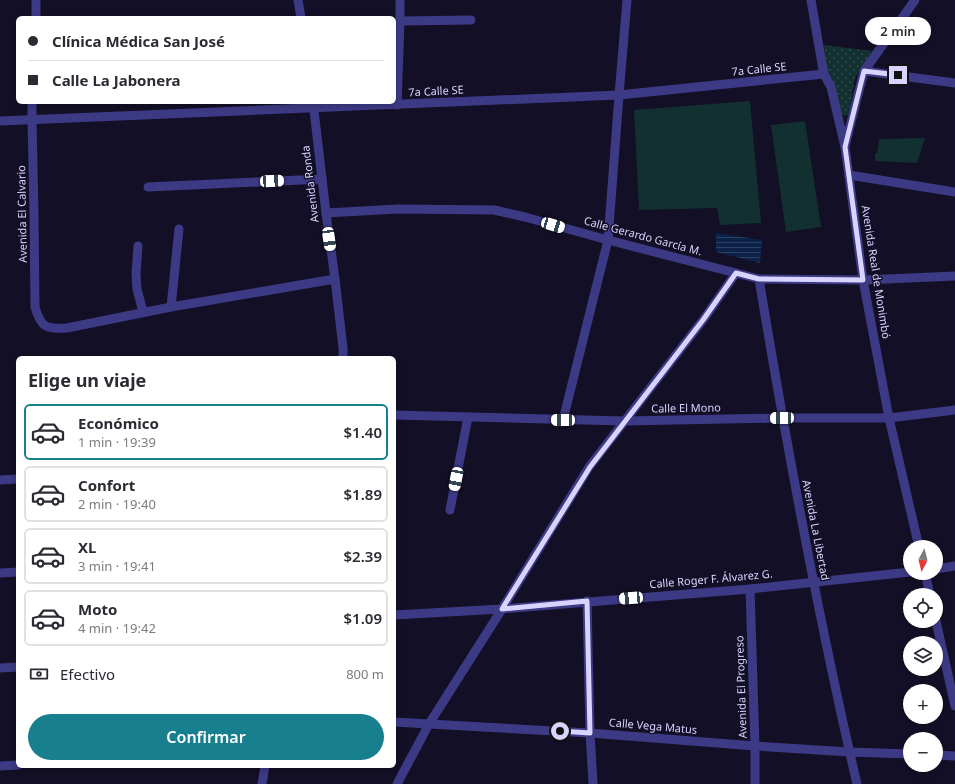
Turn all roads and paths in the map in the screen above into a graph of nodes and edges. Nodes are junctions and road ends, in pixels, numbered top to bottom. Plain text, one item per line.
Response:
1 (36, 0) edge
2 (298, 0) edge
3 (400, 0) edge
4 (627, 0) edge
5 (811, 0) edge
6 (915, 0) edge
7 (36, 16) edge
8 (301, 16) edge
9 (471, 20) dead end
10 (400, 21) junction
11 (864, 71) junction
12 (824, 74) junction
13 (955, 82) edge
14 (619, 95) junction
15 (32, 104) edge
16 (313, 105) edge
17 (397, 105) junction
18 (32, 120) junction
19 (0, 121) edge
20 (845, 147) junction
21 (848, 175) junction
22 (322, 179) junction
23 (148, 187) dead end
24 (955, 192) edge
25 (326, 213) junction
26 (179, 229) dead end
27 (608, 240) junction
28 (138, 246) dead end
29 (736, 273) junction
30 (955, 276) edge
31 (335, 279) junction
32 (759, 279) junction
33 (863, 280) junction
34 (171, 307) junction
35 (143, 312) junction
36 (343, 356) edge
37 (955, 410) edge
38 (396, 416) edge
39 (468, 417) junction
40 (782, 418) junction
41 (889, 418) junction
42 (563, 420) junction
43 (624, 421) junction
44 (16, 479) edge
45 (0, 480) edge
46 (450, 510) dead end
47 (917, 540) edge
48 (955, 566) edge
49 (943, 568) edge
50 (0, 572) edge
51 (16, 572) edge
52 (903, 573) edge
53 (814, 582) junction
54 (750, 589) junction
55 (587, 601) junction
56 (502, 609) junction
57 (396, 615) edge
58 (938, 628) edge
59 (16, 667) edge
60 (0, 668) edge
61 (955, 706) edge
62 (396, 722) edge
63 (429, 724) junction
64 (590, 733) junction
65 (755, 746) junction
66 (849, 752) junction
67 (903, 754) edge
68 (943, 755) edge
69 (955, 756) edge
70 (0, 766) edge
71 (16, 766) edge
72 (265, 768) edge
73 (262, 784) edge
74 (397, 784) edge
75 (593, 784) edge
76 (755, 784) edge
77 (857, 784) edge

1 - 7 street
2 - 8 street
3 - 10 street
4 - 14 street
5 - 12 street, Avenida Real de Monimbó
6 - 11 street
9 - 10 street
10 - 17 street
11 - 13 street
11 - 20 street
12 - 14 street, 7a Calle SE
12 - 20 street, Avenida Real de Monimbó
14 - 17 street, 7a Calle SE
14 - 27 street
15 - 18 street, Avenida El Calvario
16 - 17 street, 7a Calle SE
16 - 18 street, 7a Calle SE
16 - 22 street, Avenida Ronda
18 - 19 street, 7a Calle SE
18 - 35 street, Avenida El Calvario
20 - 21 street, Avenida Real de Monimbó
21 - 24 street
21 - 33 street, Avenida Real de Monimbó
22 - 23 street
22 - 25 street, Avenida Ronda
25 - 27 street, Calle Gerardo García M.
25 - 31 street, Avenida Ronda
26 - 34 street
27 - 29 street, Calle Gerardo García M.
27 - 42 street
28 - 35 street
29 - 32 street, Calle Gerardo García M.
29 - 43 street
30 - 33 street, Calle Gerardo García M.
31 - 34 street
31 - 36 street, Avenida Ronda
32 - 33 street, Calle Gerardo García M.
32 - 40 street, Avenida La Libertad
33 - 41 street, Avenida Real de Monimbó
34 - 35 street
37 - 41 street, Calle El Mono
38 - 39 street, Calle El Mono
39 - 42 street, Calle El Mono
39 - 46 street
40 - 41 street, Calle El Mono
40 - 43 street, Calle El Mono
40 - 53 street, Avenida La Libertad
41 - 47 street, Avenida Real de Monimbó
42 - 43 street, Calle El Mono
43 - 56 street
44 - 45 street
48 - 49 street
50 - 51 street
52 - 53 street, Calle Roger F. Álvarez G.
53 - 54 street, Calle Roger F. Álvarez G.
53 - 66 street, Avenida La Libertad
54 - 55 street, Calle Roger F. Álvarez G.
54 - 65 street, Avenida El Progreso
55 - 56 street, Calle Roger F. Álvarez G.
55 - 64 street
56 - 57 street, Calle Roger F. Álvarez G.
56 - 63 street
58 - 61 street
59 - 60 street
62 - 63 street, Calle Vega Matus
63 - 64 street, Calle Vega Matus
63 - 74 street
64 - 65 street, Calle Vega Matus
64 - 75 street
65 - 66 street, Calle Vega Matus
65 - 76 street, Avenida El Progreso
66 - 67 street, Calle Vega Matus
66 - 77 street, Avenida La Libertad
68 - 69 street
70 - 71 street
72 - 73 street

